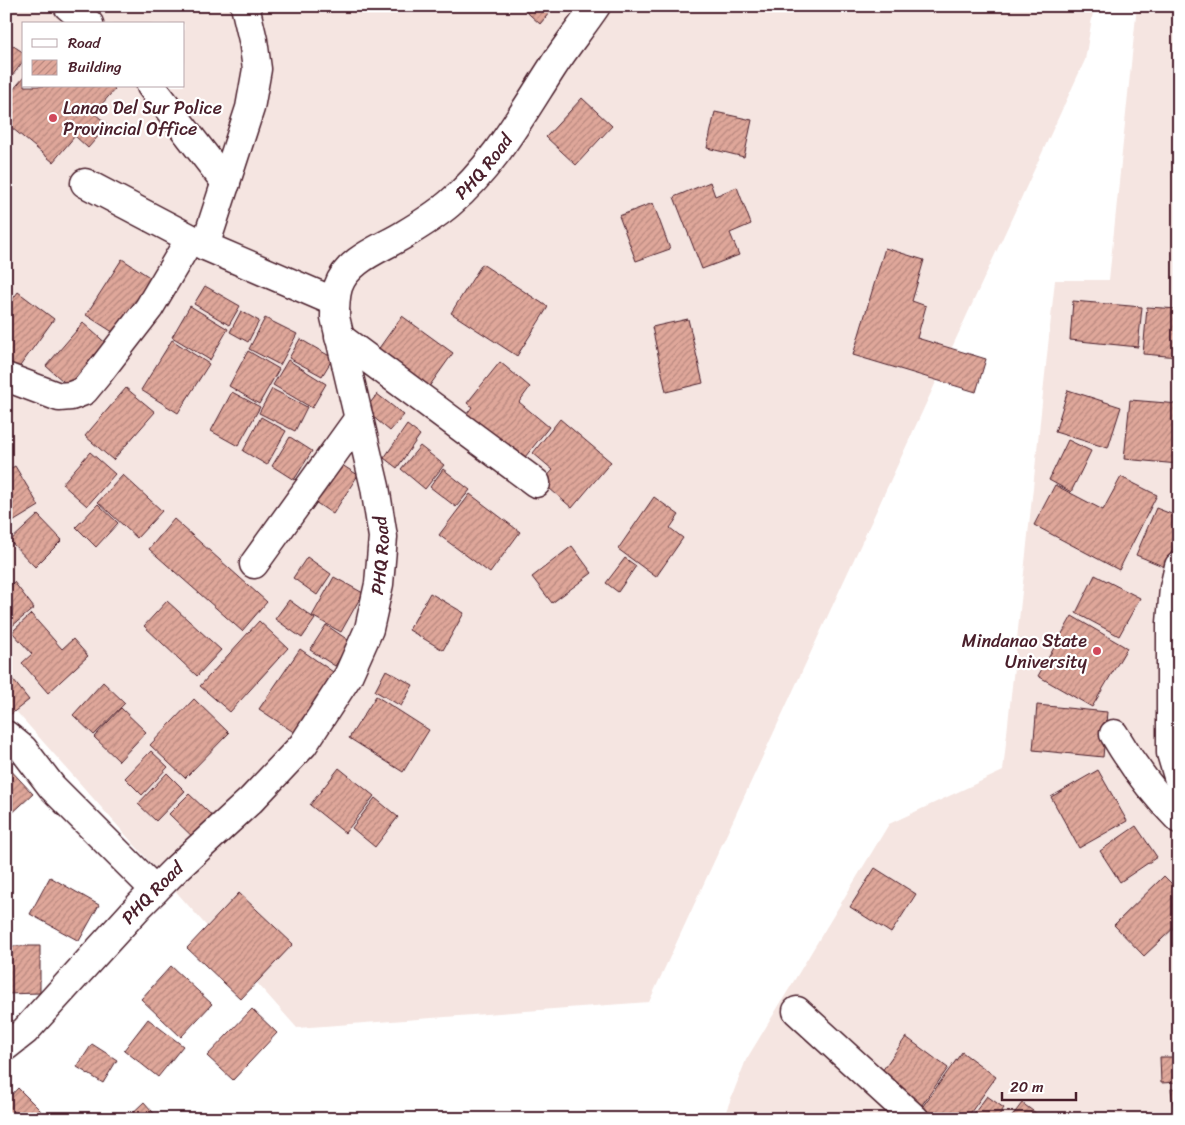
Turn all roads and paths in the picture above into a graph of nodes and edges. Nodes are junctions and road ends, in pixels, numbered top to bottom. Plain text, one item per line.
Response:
1 (68, 6) edge
2 (245, 6) edge
3 (596, 6) edge
4 (87, 22) edge
5 (153, 88) edge
6 (85, 183) dead end
7 (226, 183) junction
8 (198, 243) junction
9 (335, 302) junction
10 (339, 337) junction
11 (6, 377) edge
12 (359, 418) junction
13 (536, 483) dead end
14 (254, 564) dead end
15 (1179, 566) edge
16 (1114, 734) dead end
17 (6, 735) edge
18 (1179, 780) edge
19 (1179, 819) edge
20 (155, 890) junction
21 (797, 1011) dead end
22 (6, 1046) edge
23 (915, 1119) edge

1 - 4 street
2 - 7 street
3 - 9 street, PHQ Road
5 - 7 street
6 - 8 street
7 - 8 street
8 - 9 street
8 - 11 street
9 - 10 street, PHQ Road
10 - 12 street, PHQ Road
10 - 13 street
12 - 14 street
12 - 20 street, PHQ Road
15 - 18 street
16 - 19 street
17 - 20 street
20 - 22 street, PHQ Road
21 - 23 street

